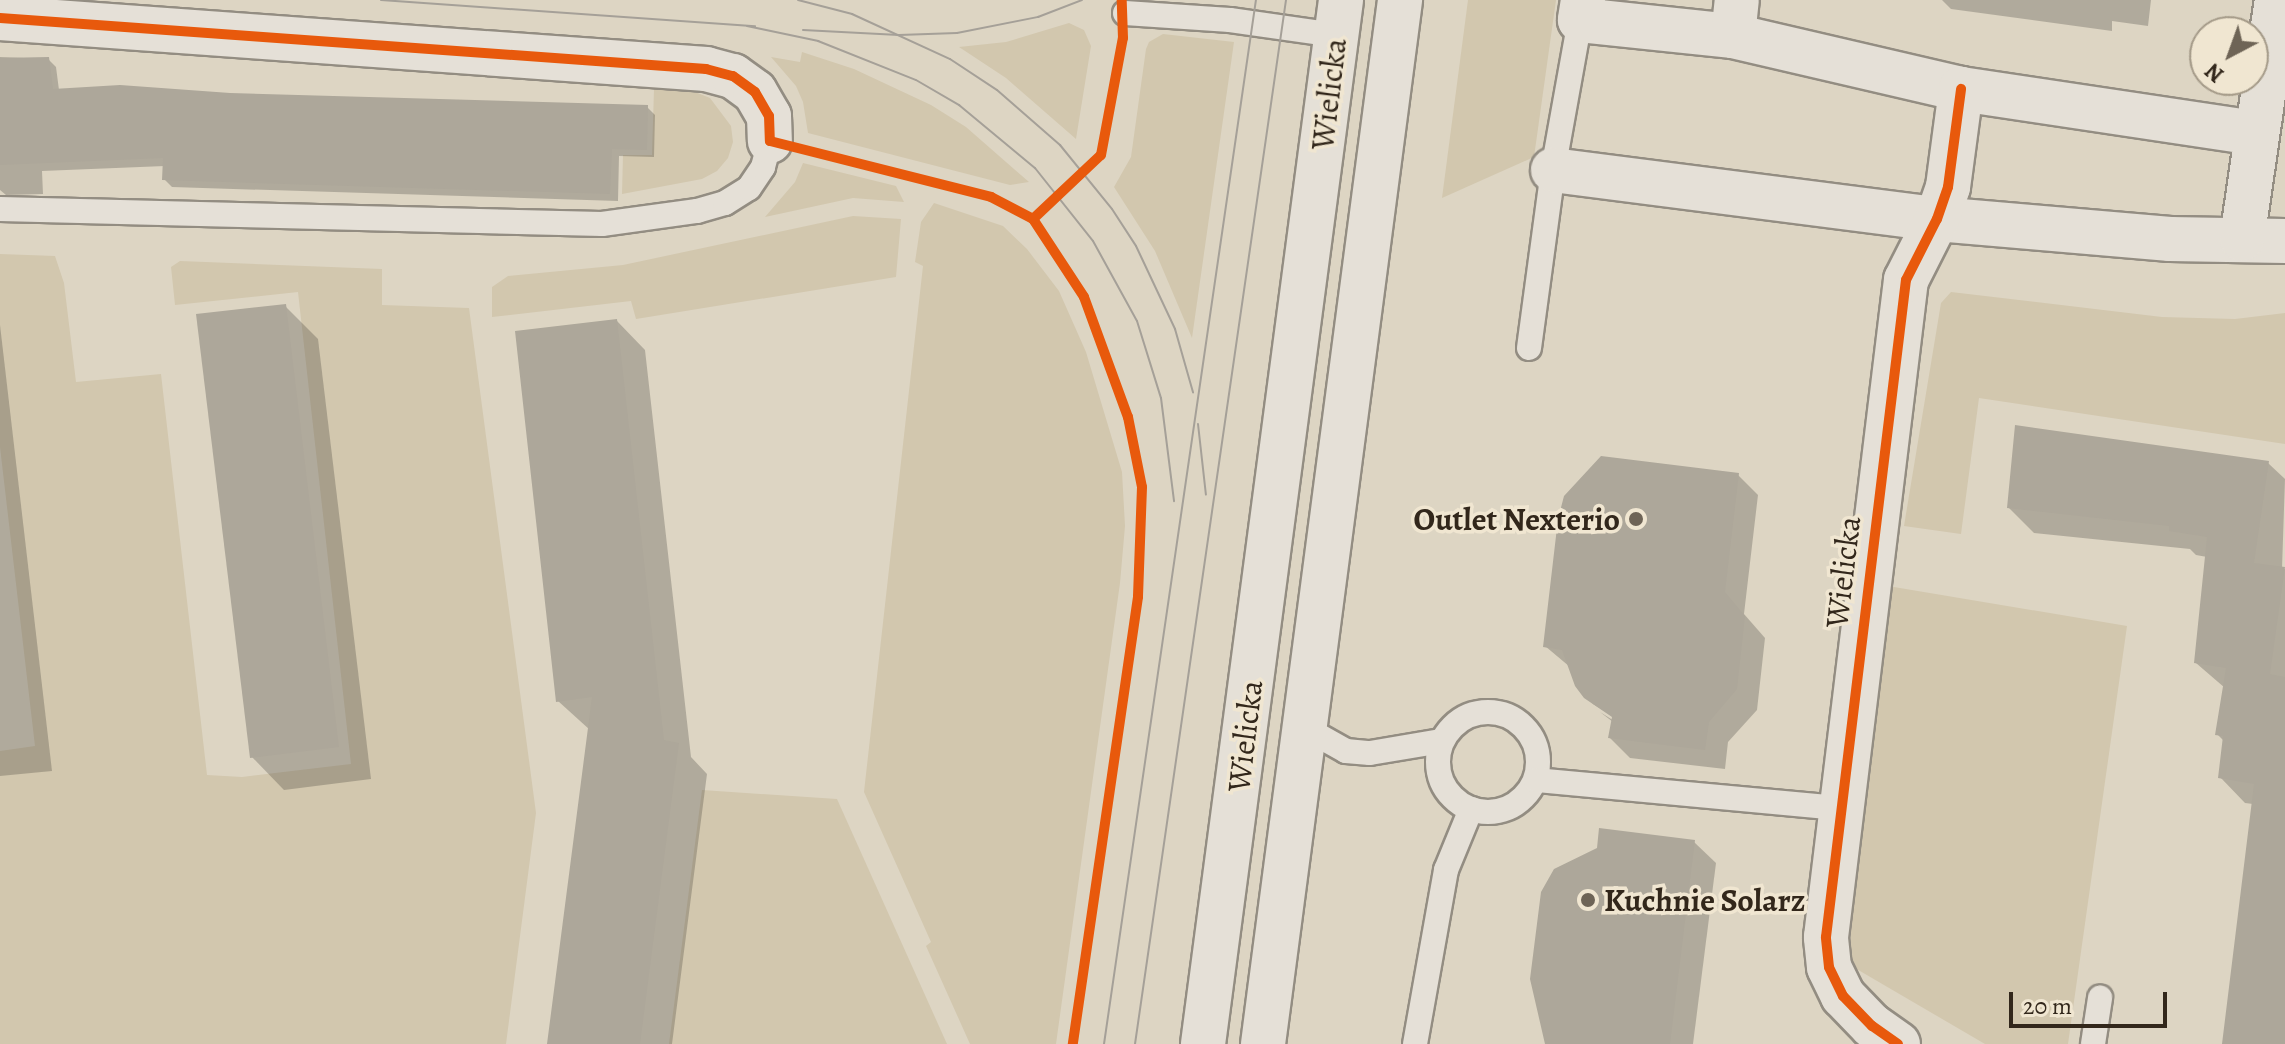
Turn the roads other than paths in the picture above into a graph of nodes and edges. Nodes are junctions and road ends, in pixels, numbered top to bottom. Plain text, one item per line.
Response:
1 (1400, 0) edge
2 (2277, 0) edge
3 (1582, 10) edge
4 (1125, 13) dead end
5 (0, 18) edge
6 (1339, 18) edge
7 (1735, 18) edge
8 (1961, 89) junction
9 (2255, 133) junction
10 (770, 141) joint
11 (1553, 170) junction
12 (0, 209) edge
13 (1937, 219) junction
14 (2242, 239) junction
15 (2285, 241) edge
16 (1529, 348) dead end
17 (1305, 728) junction
18 (1442, 741) junction
19 (1536, 780) junction
20 (1840, 808) junction
21 (1471, 809) junction
22 (2100, 998) dead end
23 (1203, 1044) edge
24 (1263, 1044) edge
25 (1415, 1044) edge
26 (1898, 1044) edge
27 (2093, 1044) edge

1 - 17 street, Wielicka
2 - 9 street
3 - 7 street
3 - 11 lane
4 - 6 lane
5 - 10 street
6 - 23 street, Wielicka
7 - 8 street
8 - 9 street
8 - 13 street, Wielicka
9 - 14 street
10 - 12 lane
11 - 13 street
11 - 16 lane
13 - 14 street
13 - 20 street, Wielicka
14 - 15 street
17 - 18 lane
17 - 24 street, Wielicka
18 - 19 lane
18 - 21 lane
19 - 20 lane
19 - 21 lane
20 - 26 street, Wielicka
21 - 25 lane
22 - 27 lane

